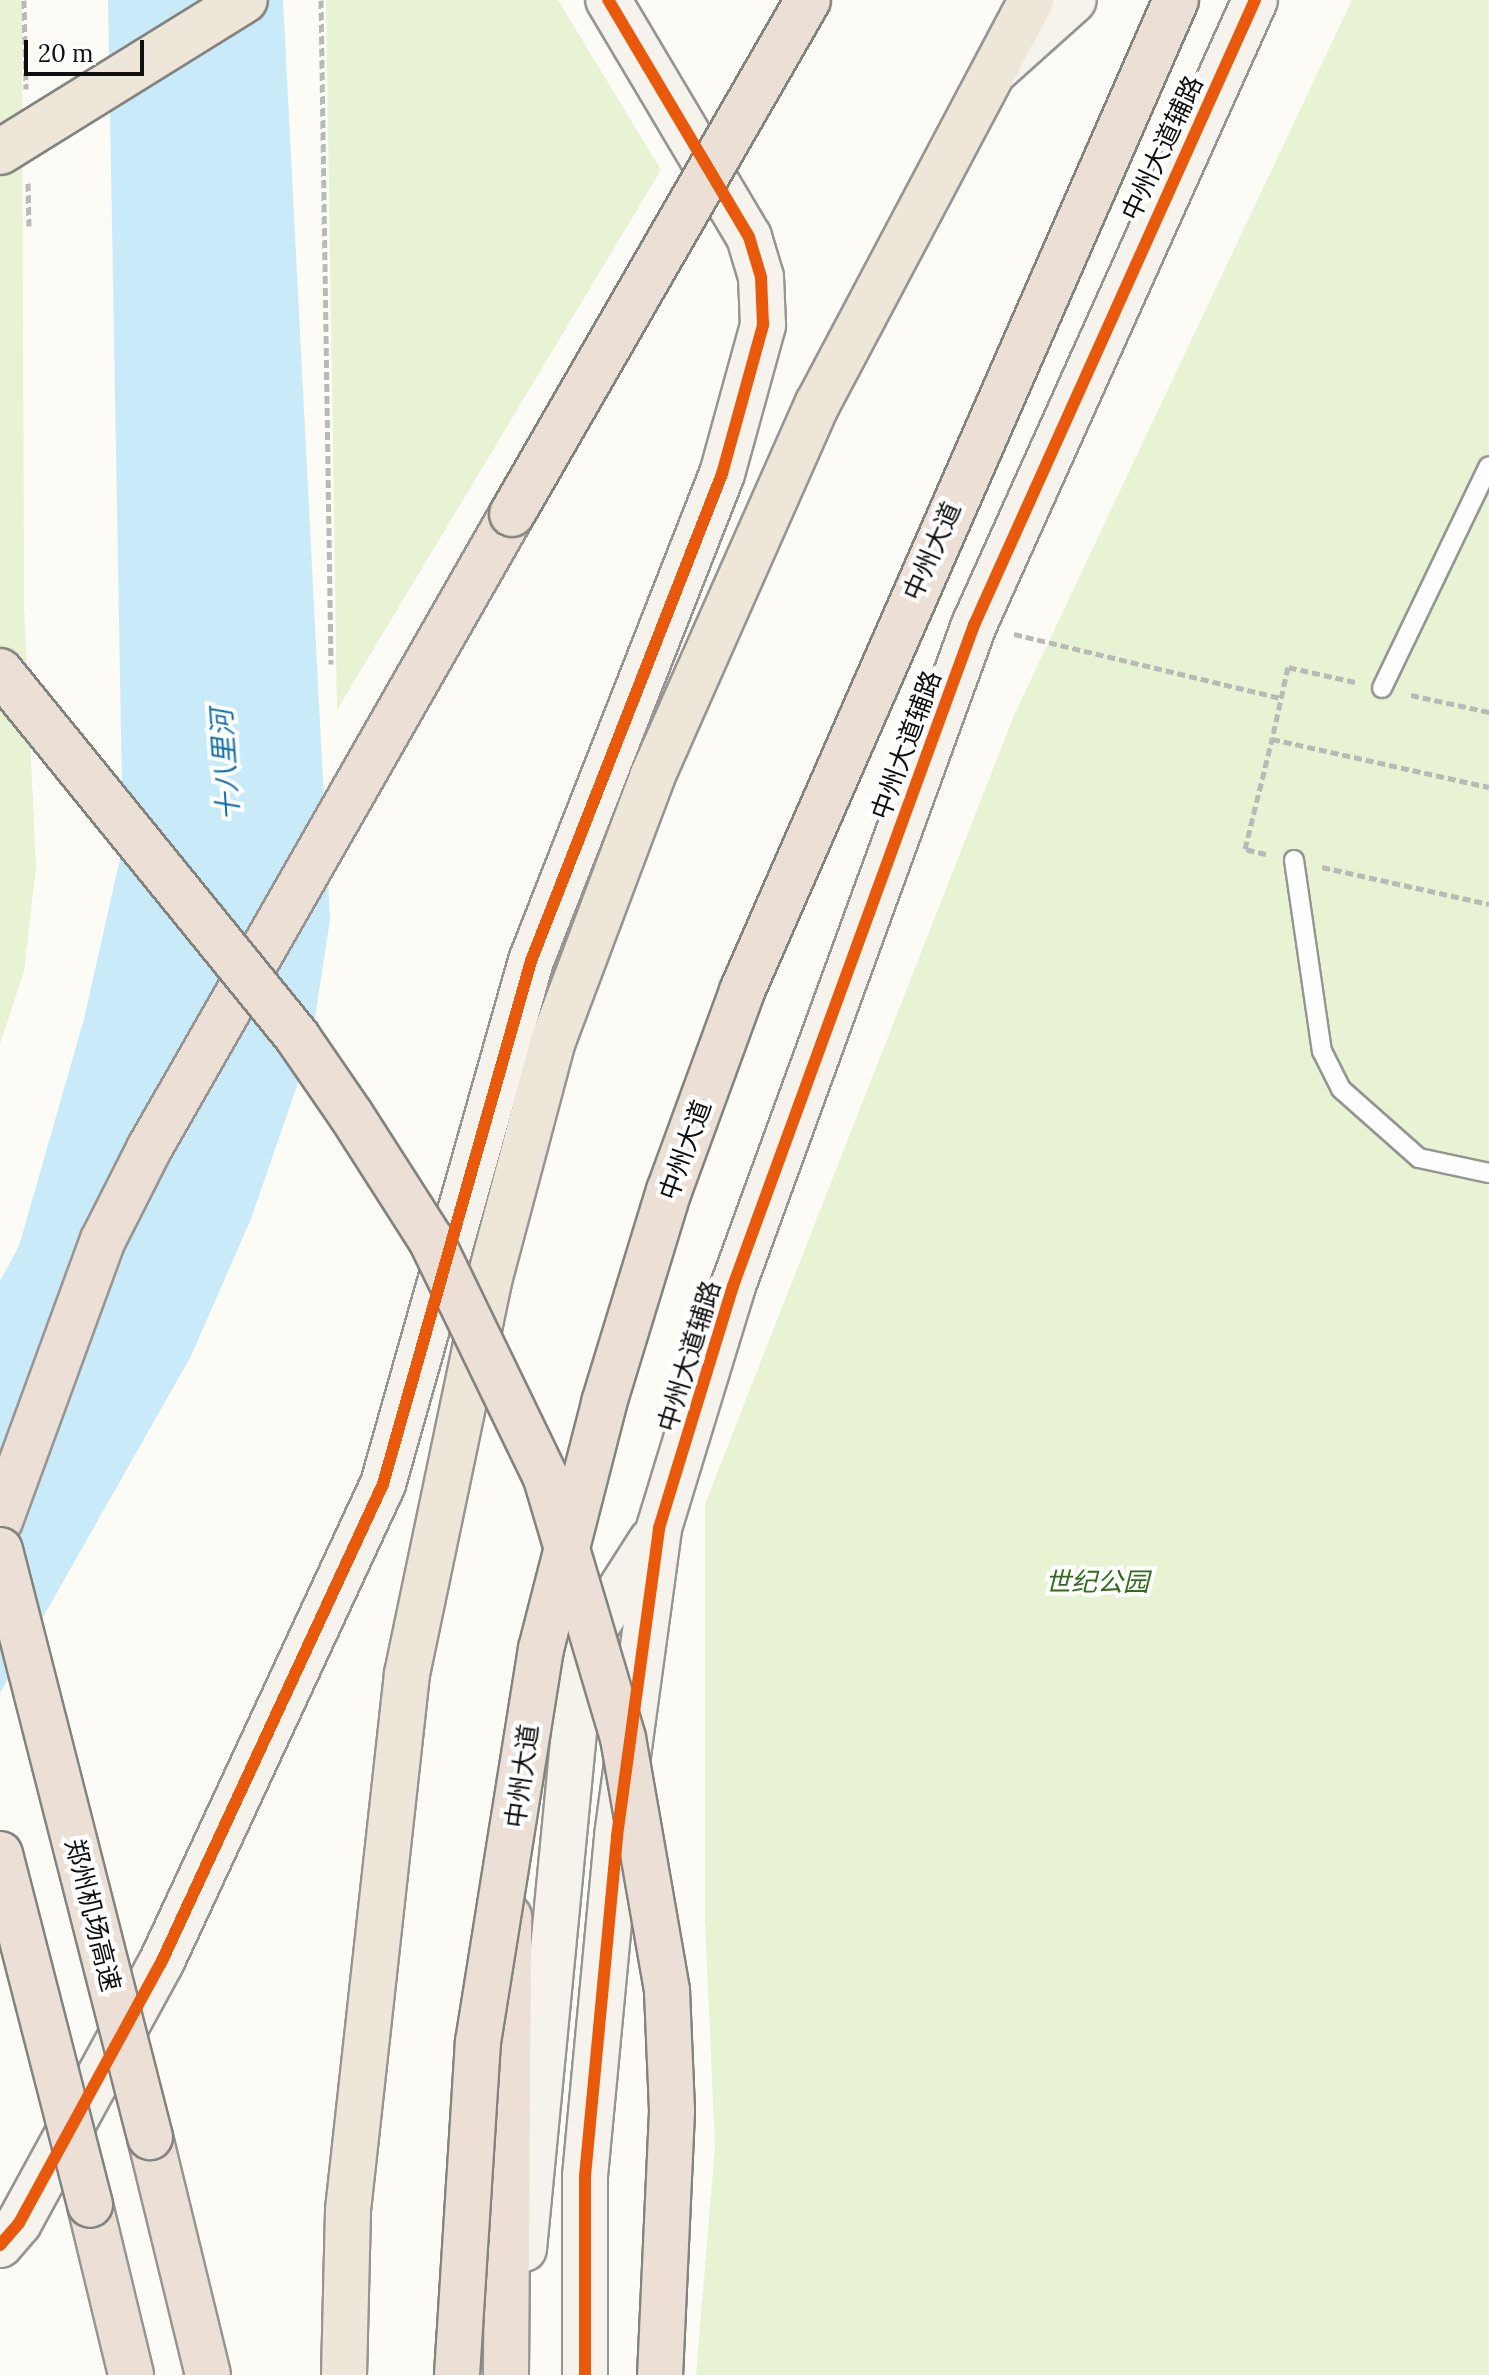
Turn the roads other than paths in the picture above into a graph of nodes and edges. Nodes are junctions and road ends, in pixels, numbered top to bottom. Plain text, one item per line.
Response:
1 (245, 0) edge
2 (608, 0) edge
3 (808, 0) edge
4 (1031, 0) edge
5 (1074, 0) edge
6 (1176, 0) edge
7 (1255, 0) edge
8 (997, 69) junction
9 (0, 152) edge
10 (1489, 466) edge
11 (0, 671) edge
12 (1382, 688) road end
13 (1294, 860) road end
14 (1489, 1173) edge
15 (0, 1521) edge
16 (659, 1528) junction
17 (0, 1550) edge
18 (0, 1854) edge
19 (508, 1872) junction
20 (0, 2245) edge
21 (131, 2375) edge
22 (208, 2375) edge
23 (344, 2375) edge
24 (457, 2375) edge
25 (509, 2375) edge
26 (585, 2375) edge
27 (660, 2375) edge

1 - 9 main road, bridge
2 - 20 street
3 - 15 highway, bridge
4 - 8 main road
5 - 8 street
6 - 19 highway, 中州大道, bridge
7 - 16 street, 中州大道辅路
8 - 23 main road
10 - 12 lane
11 - 27 highway, bridge
13 - 14 lane
16 - 25 street
16 - 26 street
17 - 22 highway, 郑州机场高速, bridge
18 - 21 highway, bridge
19 - 24 highway, 中州大道, bridge
19 - 25 highway, bridge

